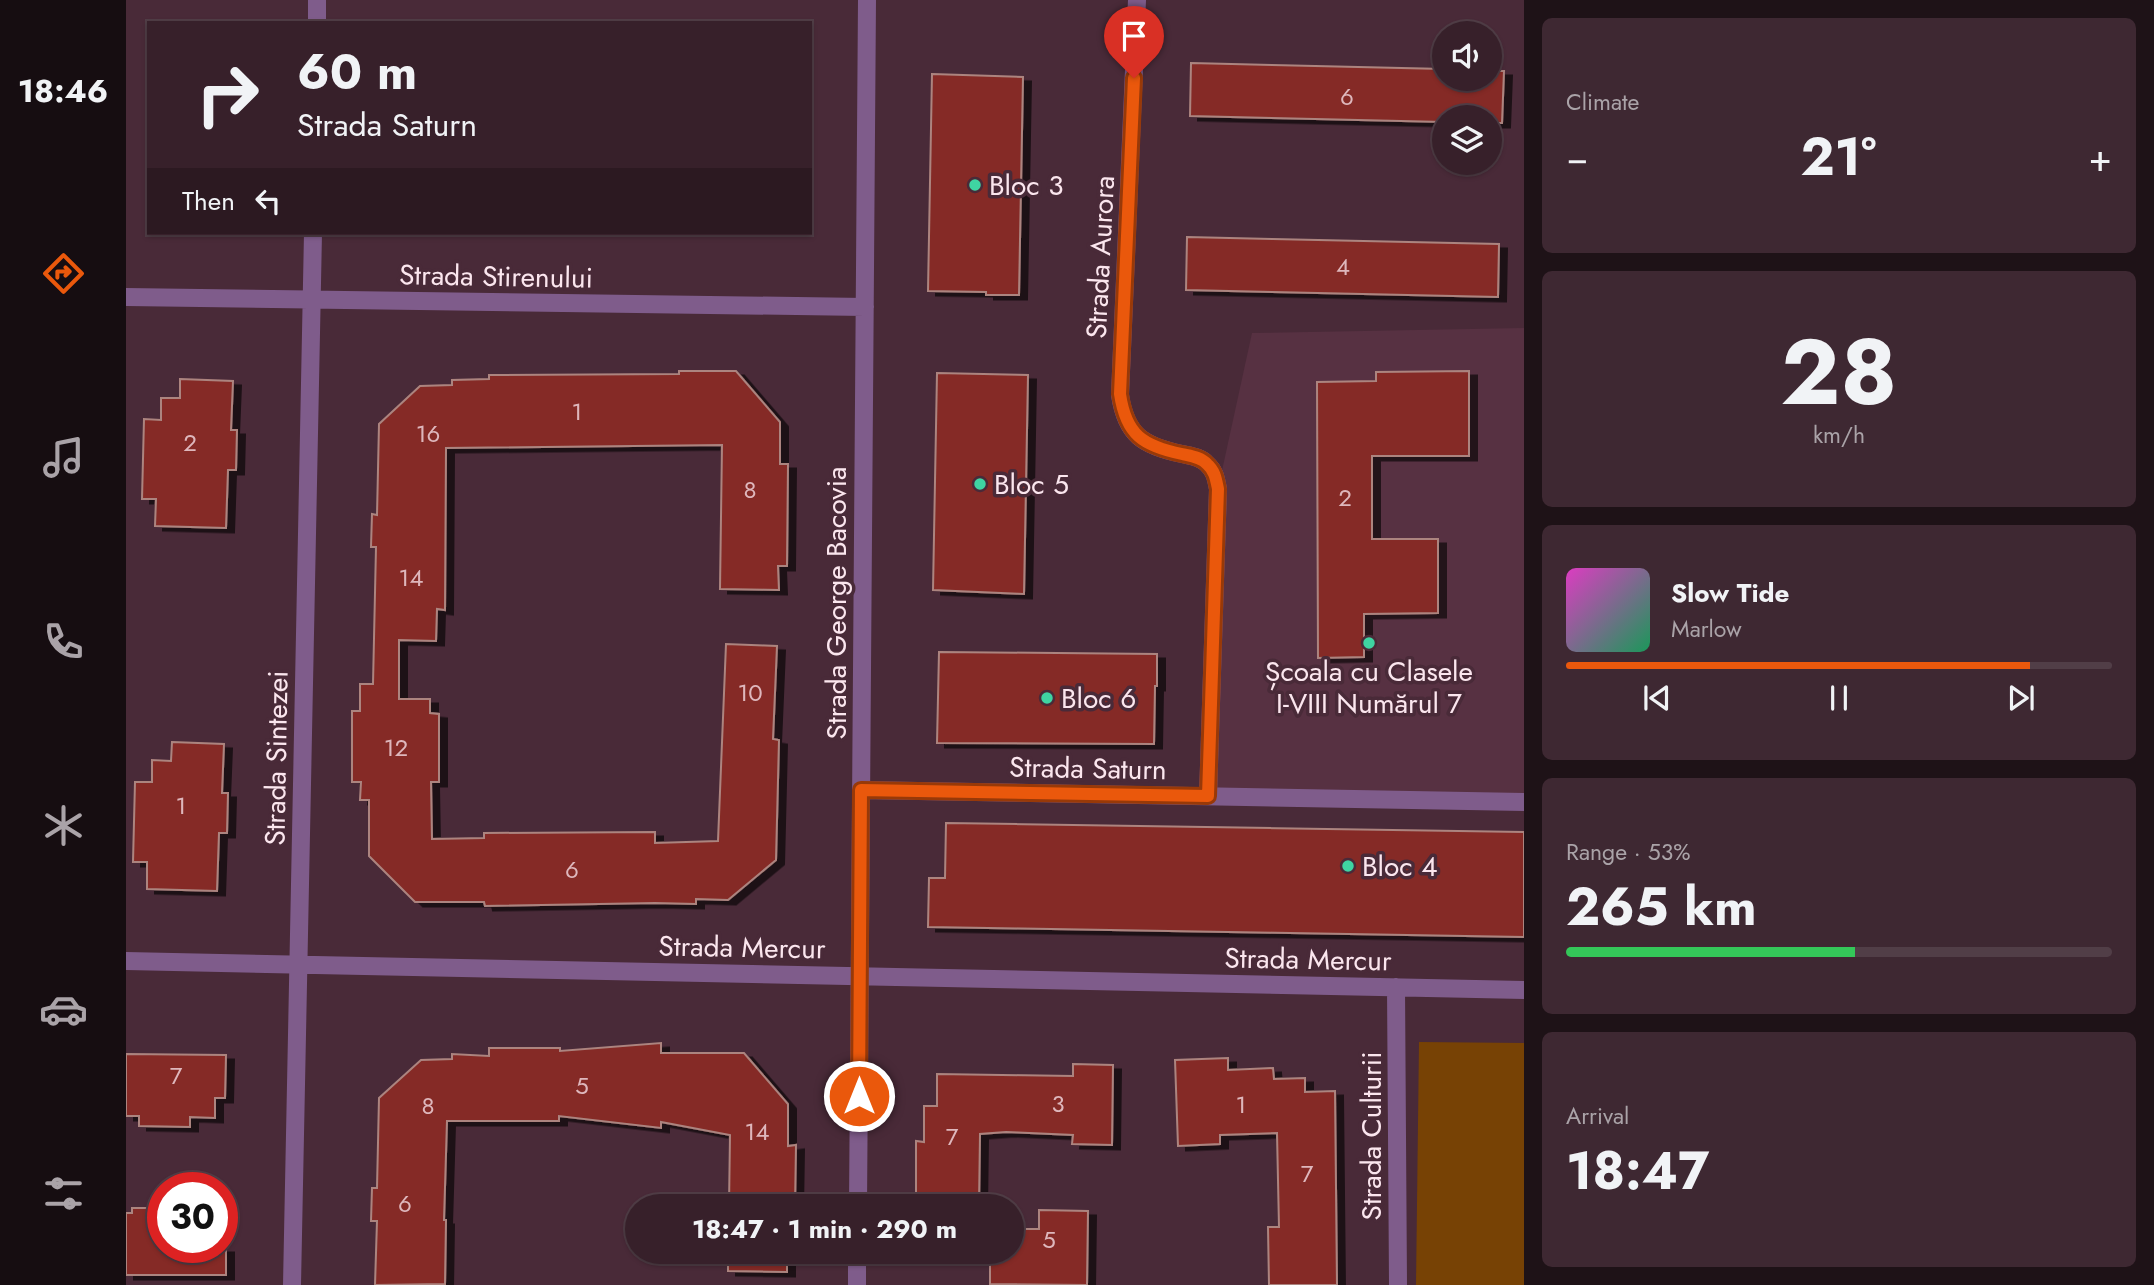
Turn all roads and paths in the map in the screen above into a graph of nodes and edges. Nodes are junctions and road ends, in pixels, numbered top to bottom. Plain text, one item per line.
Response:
1 (317, 0) edge
2 (867, 0) edge
3 (1137, 0) edge
4 (317, 21) edge
5 (313, 235) edge
6 (126, 297) edge
7 (312, 300) junction
8 (864, 307) junction
9 (861, 790) junction
10 (1208, 796) junction
11 (1524, 802) edge
12 (126, 961) edge
13 (298, 964) junction
14 (860, 976) junction
15 (1396, 987) junction
16 (1524, 989) edge
17 (858, 1194) edge
18 (857, 1264) edge
19 (292, 1285) edge
20 (857, 1285) edge
21 (1398, 1285) edge

1 - 4 street
2 - 8 street, Strada George Bacovia
3 - 10 street, Strada Aurora
5 - 7 street, Strada Sintezei
6 - 7 street, Strada Stirenului
7 - 8 street, Strada Stirenului
7 - 13 street, Strada Sintezei
8 - 9 street, Strada George Bacovia
9 - 10 street, Strada Saturn
9 - 14 street, Strada George Bacovia
10 - 11 street, Strada Saturn
12 - 13 street, Strada Mercur
13 - 14 street, Strada Mercur
13 - 19 street, Strada Sintezei
14 - 15 street, Strada Mercur
14 - 17 street, Strada George Bacovia
15 - 16 street, Strada Mercur
15 - 21 street, Strada Culturii
18 - 20 street

